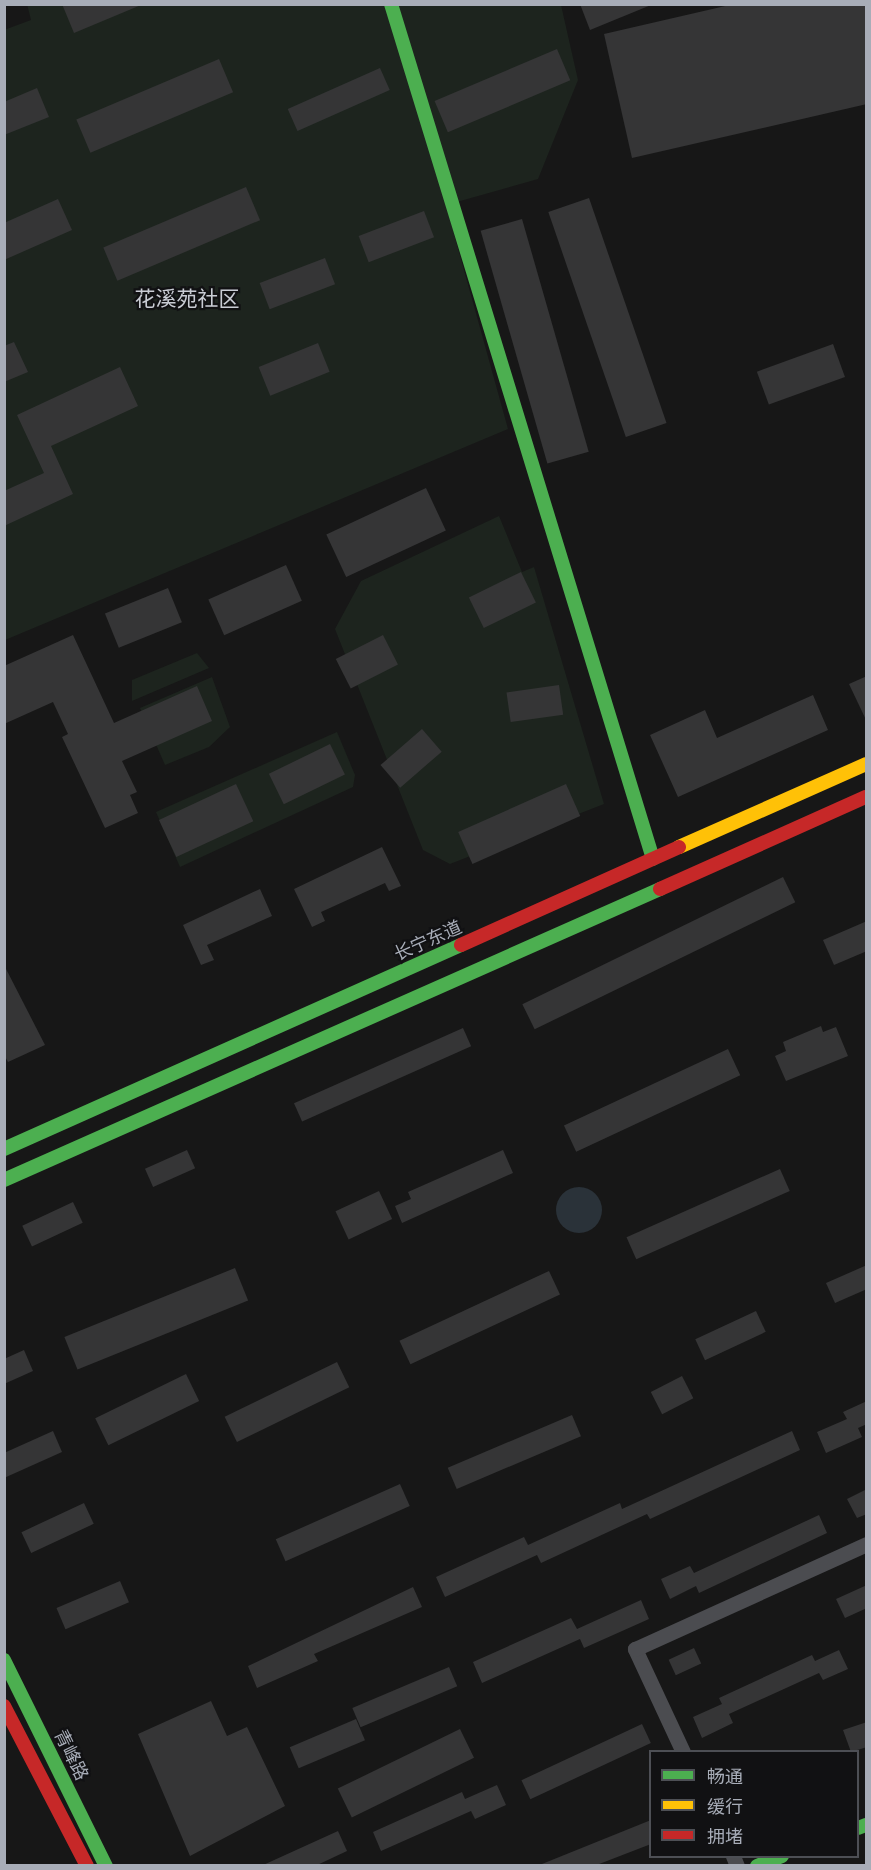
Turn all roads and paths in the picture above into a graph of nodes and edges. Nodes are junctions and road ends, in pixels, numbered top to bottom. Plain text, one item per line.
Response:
1 (391, 4) edge
2 (867, 764) edge
3 (867, 797) edge
4 (653, 860) junction
5 (4, 1149) edge
6 (4, 1180) edge
7 (867, 1544) edge
8 (4, 1660) edge
9 (4, 1706) edge
10 (682, 1750) edge
11 (779, 1858) edge
12 (87, 1866) edge
13 (106, 1866) edge
14 (757, 1866) edge

1 - 4 main road
2 - 4 main road, 长宁东道
3 - 6 main road
4 - 5 main road, 长宁东道
7 - 10 street
8 - 13 main road, 青峰路
9 - 12 main road, 青峰路
11 - 14 main road

